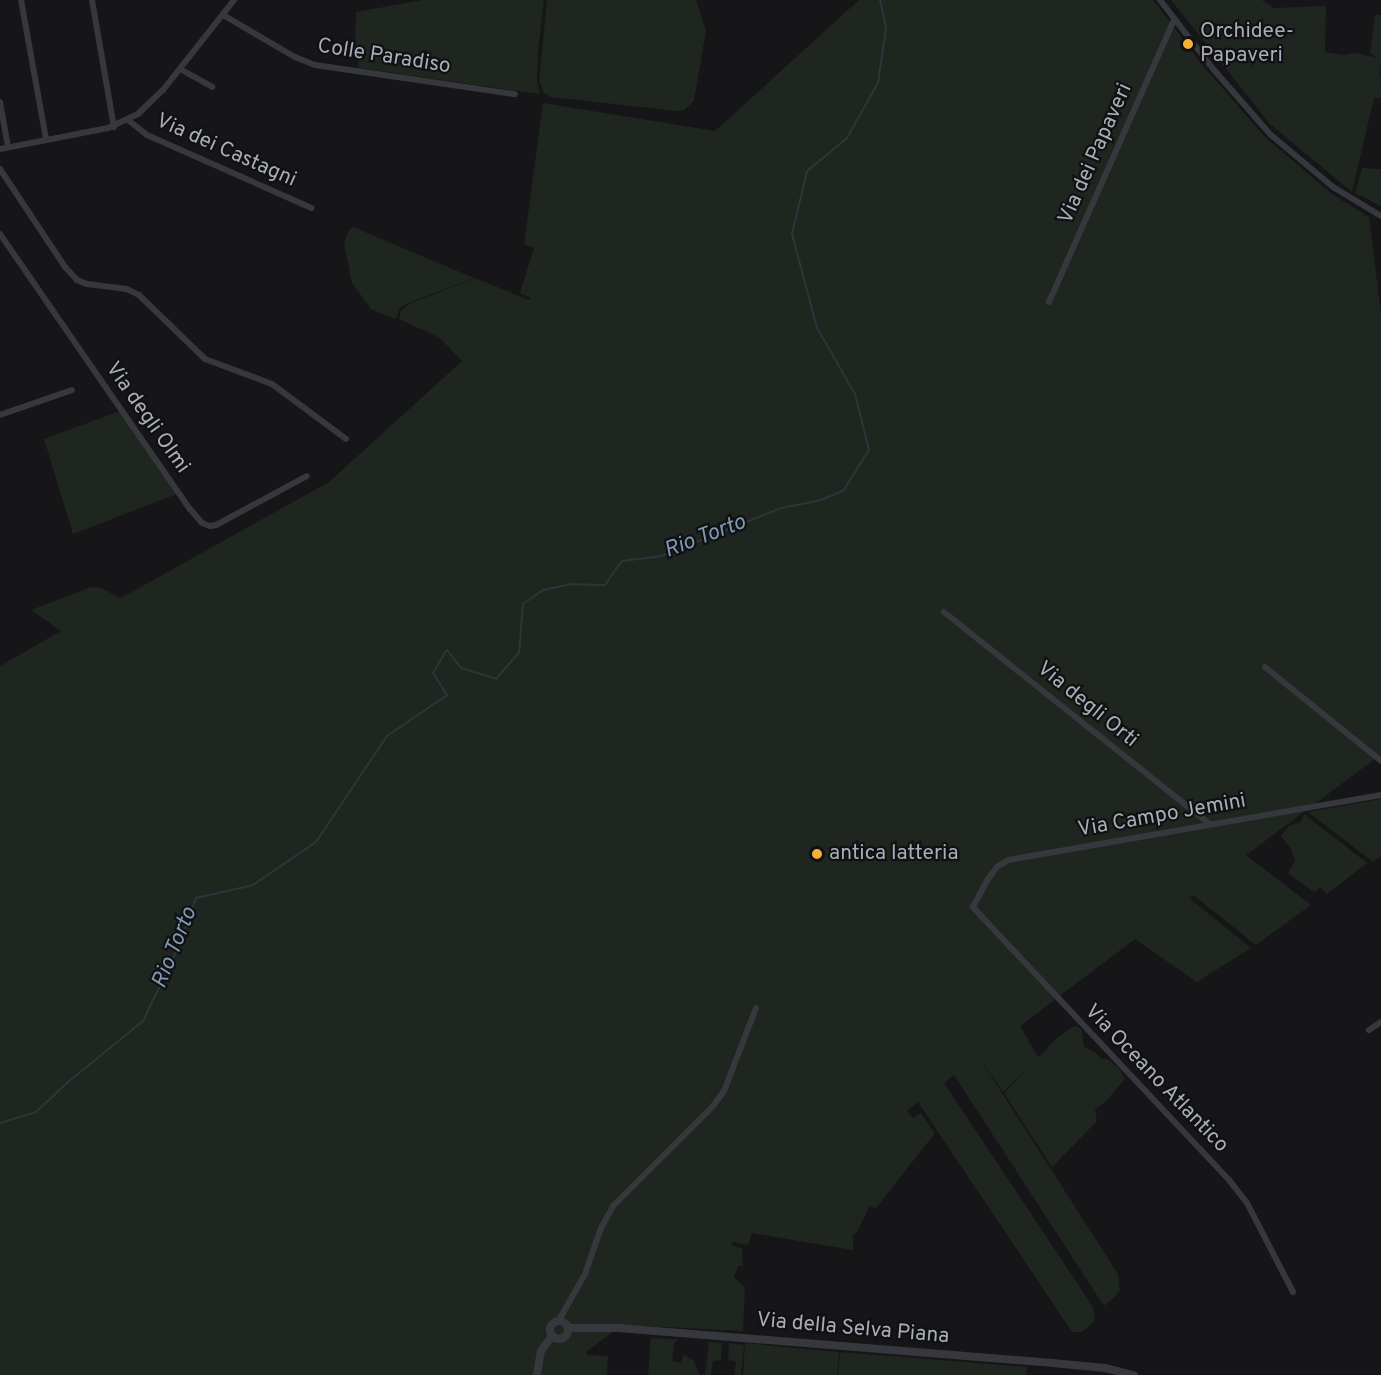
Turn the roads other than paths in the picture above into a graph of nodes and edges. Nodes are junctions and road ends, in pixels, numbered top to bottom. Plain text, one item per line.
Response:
1 (21, 0) edge
2 (92, 0) edge
3 (234, 0) edge
4 (1160, 0) edge
5 (223, 15) junction
6 (1174, 20) junction
7 (180, 69) junction
8 (212, 87) dead end
9 (515, 94) dead end
10 (0, 102) edge
11 (128, 120) junction
12 (114, 127) junction
13 (46, 140) junction
14 (8, 147) junction
15 (0, 149) edge
16 (0, 169) edge
17 (312, 208) dead end
18 (1381, 216) edge
19 (0, 234) edge
20 (1049, 302) dead end
21 (72, 390) dead end
22 (0, 415) edge
23 (346, 439) dead end
24 (307, 476) dead end
25 (944, 612) dead end
26 (1265, 667) dead end
27 (1381, 762) edge
28 (1381, 795) edge
29 (1210, 824) junction
30 (973, 907) joint
31 (756, 1008) dead end
32 (1381, 1022) edge
33 (1369, 1030) dead end
34 (1293, 1292) dead end
35 (559, 1320) junction
36 (569, 1328) junction
37 (552, 1336) junction
38 (537, 1375) edge
39 (1134, 1375) edge

1 - 13 street
2 - 12 street
3 - 5 street
4 - 6 street
5 - 7 street
5 - 9 street, Colle Paradiso
6 - 18 street
6 - 20 street, Via dei Papaveri
7 - 8 street
7 - 11 street
10 - 14 street
11 - 12 street
11 - 17 street, Via dei Castagni
12 - 13 street
13 - 14 street
14 - 15 street
16 - 23 street
19 - 24 street, Via degli Olmi
21 - 22 street
25 - 29 street, Via degli Orti
26 - 27 street
28 - 29 street, Via Campo Jemini
29 - 30 street, Via Campo Jemini
30 - 34 street, Via Oceano Atlantico
31 - 35 street
32 - 33 street
35 - 36 street
35 - 37 street
36 - 37 street
36 - 39 street, Via della Selva Piana
37 - 38 street

